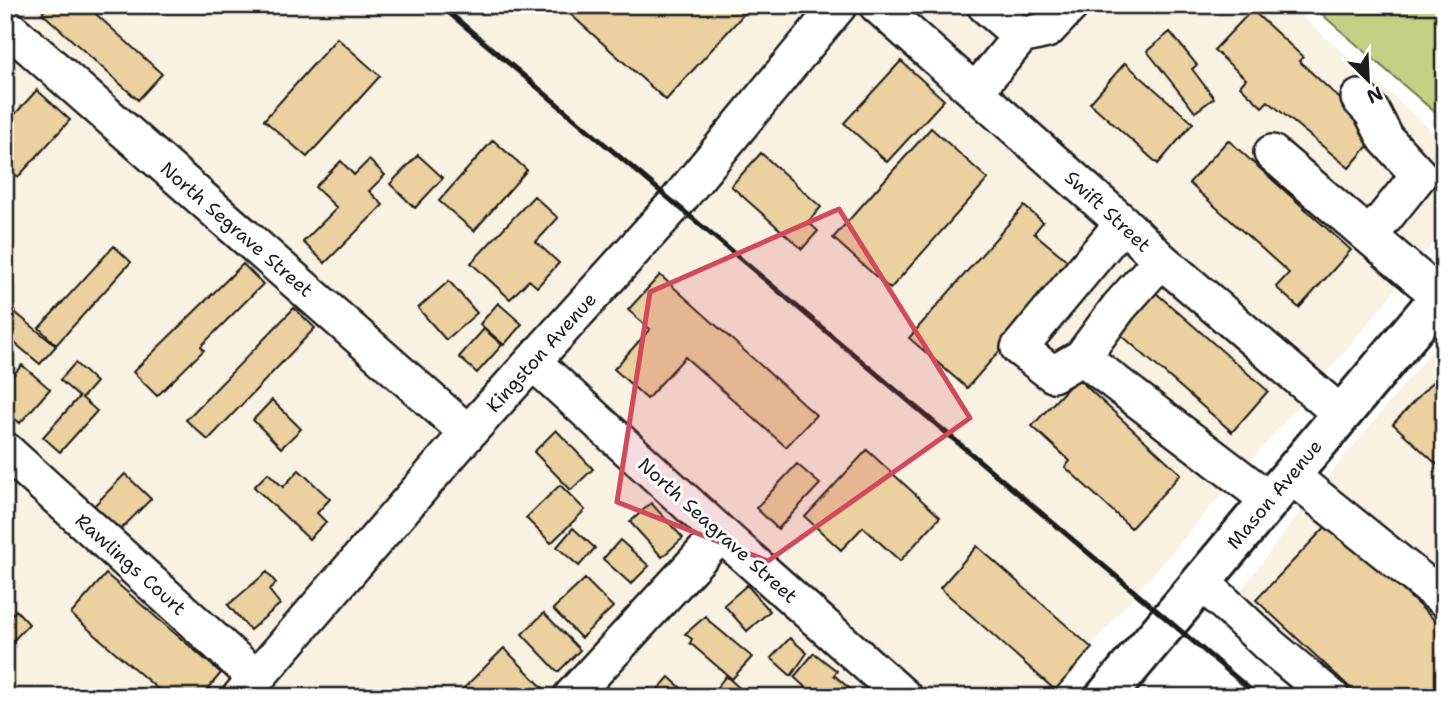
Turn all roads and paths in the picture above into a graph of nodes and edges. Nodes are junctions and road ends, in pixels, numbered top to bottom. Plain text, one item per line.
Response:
1 (839, 5) edge
2 (877, 5) edge
3 (985, 5) edge
4 (1071, 5) edge
5 (5, 25) edge
6 (1021, 36) junction
7 (975, 92) junction
8 (1359, 98) dead end
9 (1272, 153) dead end
10 (1124, 223) junction
11 (1370, 236) junction
12 (1161, 260) junction
13 (1444, 292) edge
14 (1082, 357) junction
15 (533, 362) junction
16 (1341, 414) junction
17 (468, 433) junction
18 (5, 450) edge
19 (1280, 487) junction
20 (721, 534) junction
21 (1201, 580) junction
22 (1444, 599) edge
23 (248, 687) edge
24 (571, 697) edge
25 (904, 697) edge
26 (1105, 697) edge
27 (1331, 697) edge

1 - 15 street, Kingston Avenue
2 - 7 street, Swift Street
3 - 6 street
4 - 6 street
5 - 17 street, North Segrave Street
6 - 7 street
7 - 10 street, Swift Street
8 - 11 street
9 - 11 street
10 - 12 street, Swift Street
10 - 14 street
11 - 13 street
12 - 14 street
12 - 16 street, Swift Street
13 - 16 main road, Mason Avenue
14 - 19 street
15 - 17 street, Kingston Avenue
15 - 20 street, North Seagrave Street
16 - 19 main road, Mason Avenue
17 - 23 street, Kingston Avenue
18 - 23 street, Rawlings Court
19 - 21 main road, Mason Avenue
19 - 22 street
20 - 24 street
20 - 25 street, North Seagrave Street
21 - 26 main road, Mason Avenue
21 - 27 street

